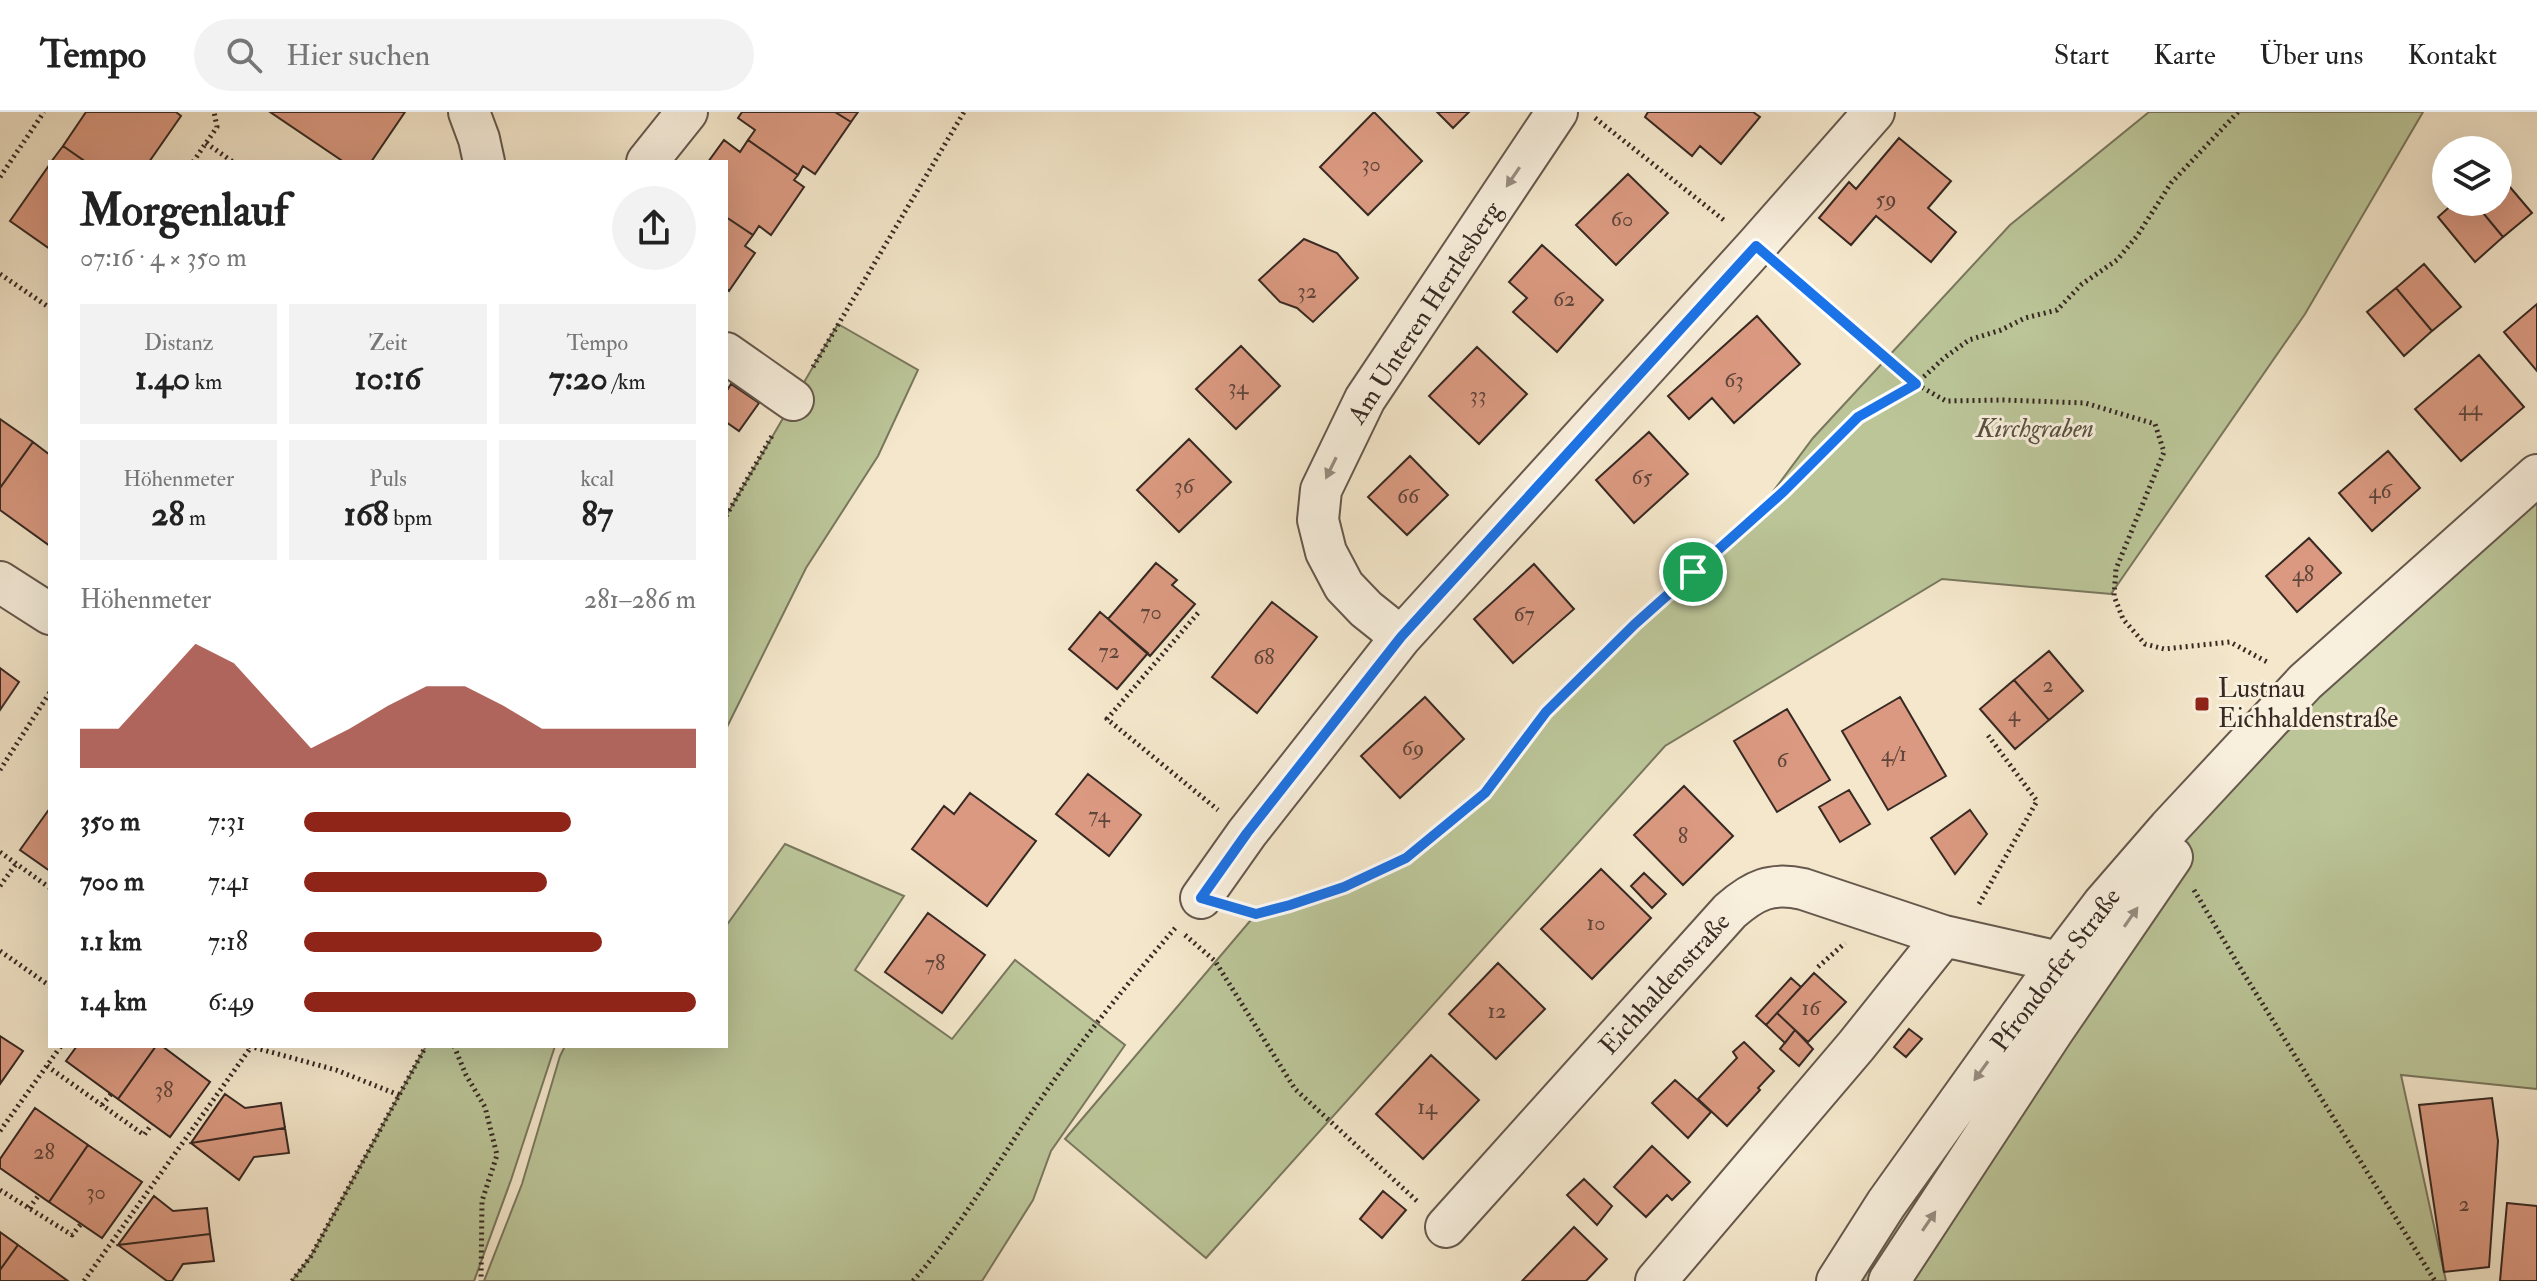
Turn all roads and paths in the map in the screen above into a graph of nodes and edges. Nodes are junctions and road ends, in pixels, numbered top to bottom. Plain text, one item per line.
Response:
1 (44, 112) edge
2 (214, 112) edge
3 (469, 112) edge
4 (687, 112) edge
5 (964, 112) edge
6 (1557, 112) edge
7 (1588, 112) edge
8 (1874, 112) edge
9 (2238, 112) edge
10 (206, 143) junction
11 (194, 160) edge
12 (230, 160) edge
13 (484, 160) edge
14 (649, 160) edge
15 (0, 177) edge
16 (1756, 246) junction
17 (0, 274) edge
18 (48, 307) edge
19 (728, 354) edge
20 (1916, 384) junction
21 (793, 400) junction
22 (2537, 475) edge
23 (728, 513) edge
24 (0, 582) edge
25 (48, 613) edge
26 (1198, 613) dead end
27 (1401, 637) junction
28 (2305, 682) junction
29 (48, 695) edge
30 (1987, 734) dead end
31 (0, 770) edge
32 (1247, 833) junction
33 (0, 852) edge
34 (2174, 855) junction
35 (16, 864) junction
36 (0, 886) edge
37 (48, 887) edge
38 (1188, 913) junction
39 (1951, 938) junction
40 (0, 951) edge
41 (2073, 972) junction
42 (48, 985) edge
43 (60, 1048) edge
44 (249, 1048) edge
45 (254, 1048) edge
46 (425, 1048) edge
47 (455, 1048) edge
48 (47, 1066) junction
49 (111, 1094) dead end
50 (399, 1095) junction
51 (102, 1105) junction
52 (152, 1124) dead end
53 (0, 1131) edge
54 (0, 1190) edge
55 (39, 1195) dead end
56 (29, 1208) junction
57 (81, 1224) dead end
58 (1446, 1227) joint
59 (84, 1281) edge
60 (292, 1281) edge
61 (481, 1281) edge
62 (913, 1281) edge
63 (1656, 1281) edge
64 (1837, 1281) edge
65 (1889, 1281) edge
66 (2435, 1281) edge

1 - 15 path
2 - 10 path
3 - 13 street
4 - 14 street
5 - 21 path
6 -> 27 street, Am Unteren Herrlesberg
7 - 16 path
8 - 16 street
9 - 20 path
10 - 11 path
10 - 12 path
16 - 20 path
16 - 27 street
17 - 18 path
19 - 21 street
20 - 28 path
20 - 38 path
21 - 23 path
22 - 28 street, Pfrondorfer Straße
24 - 25 street
26 - 32 path
27 - 32 street
28 - 34 street, Pfrondorfer Straße
28 - 41 street, Pfrondorfer Straße
29 - 31 path
30 - 39 path
32 - 38 street
33 - 35 path
41 -> 34 street, Pfrondorfer Straße
34 - 66 path
35 - 36 path
35 - 37 path
38 - 58 path
38 - 62 path
39 - 41 street, Eichhaldenstraße
39 - 58 street, Eichhaldenstraße
39 - 63 street
40 - 42 path
41 -> 64 street, Pfrondorfer Straße
65 -> 41 street, Pfrondorfer Straße
43 - 48 path
44 - 59 path
45 - 50 path
46 - 50 path
47 - 61 path
48 - 51 path
48 - 53 path
49 - 51 path
50 - 60 path
51 - 52 path
54 - 56 path
55 - 56 path
56 - 57 path

